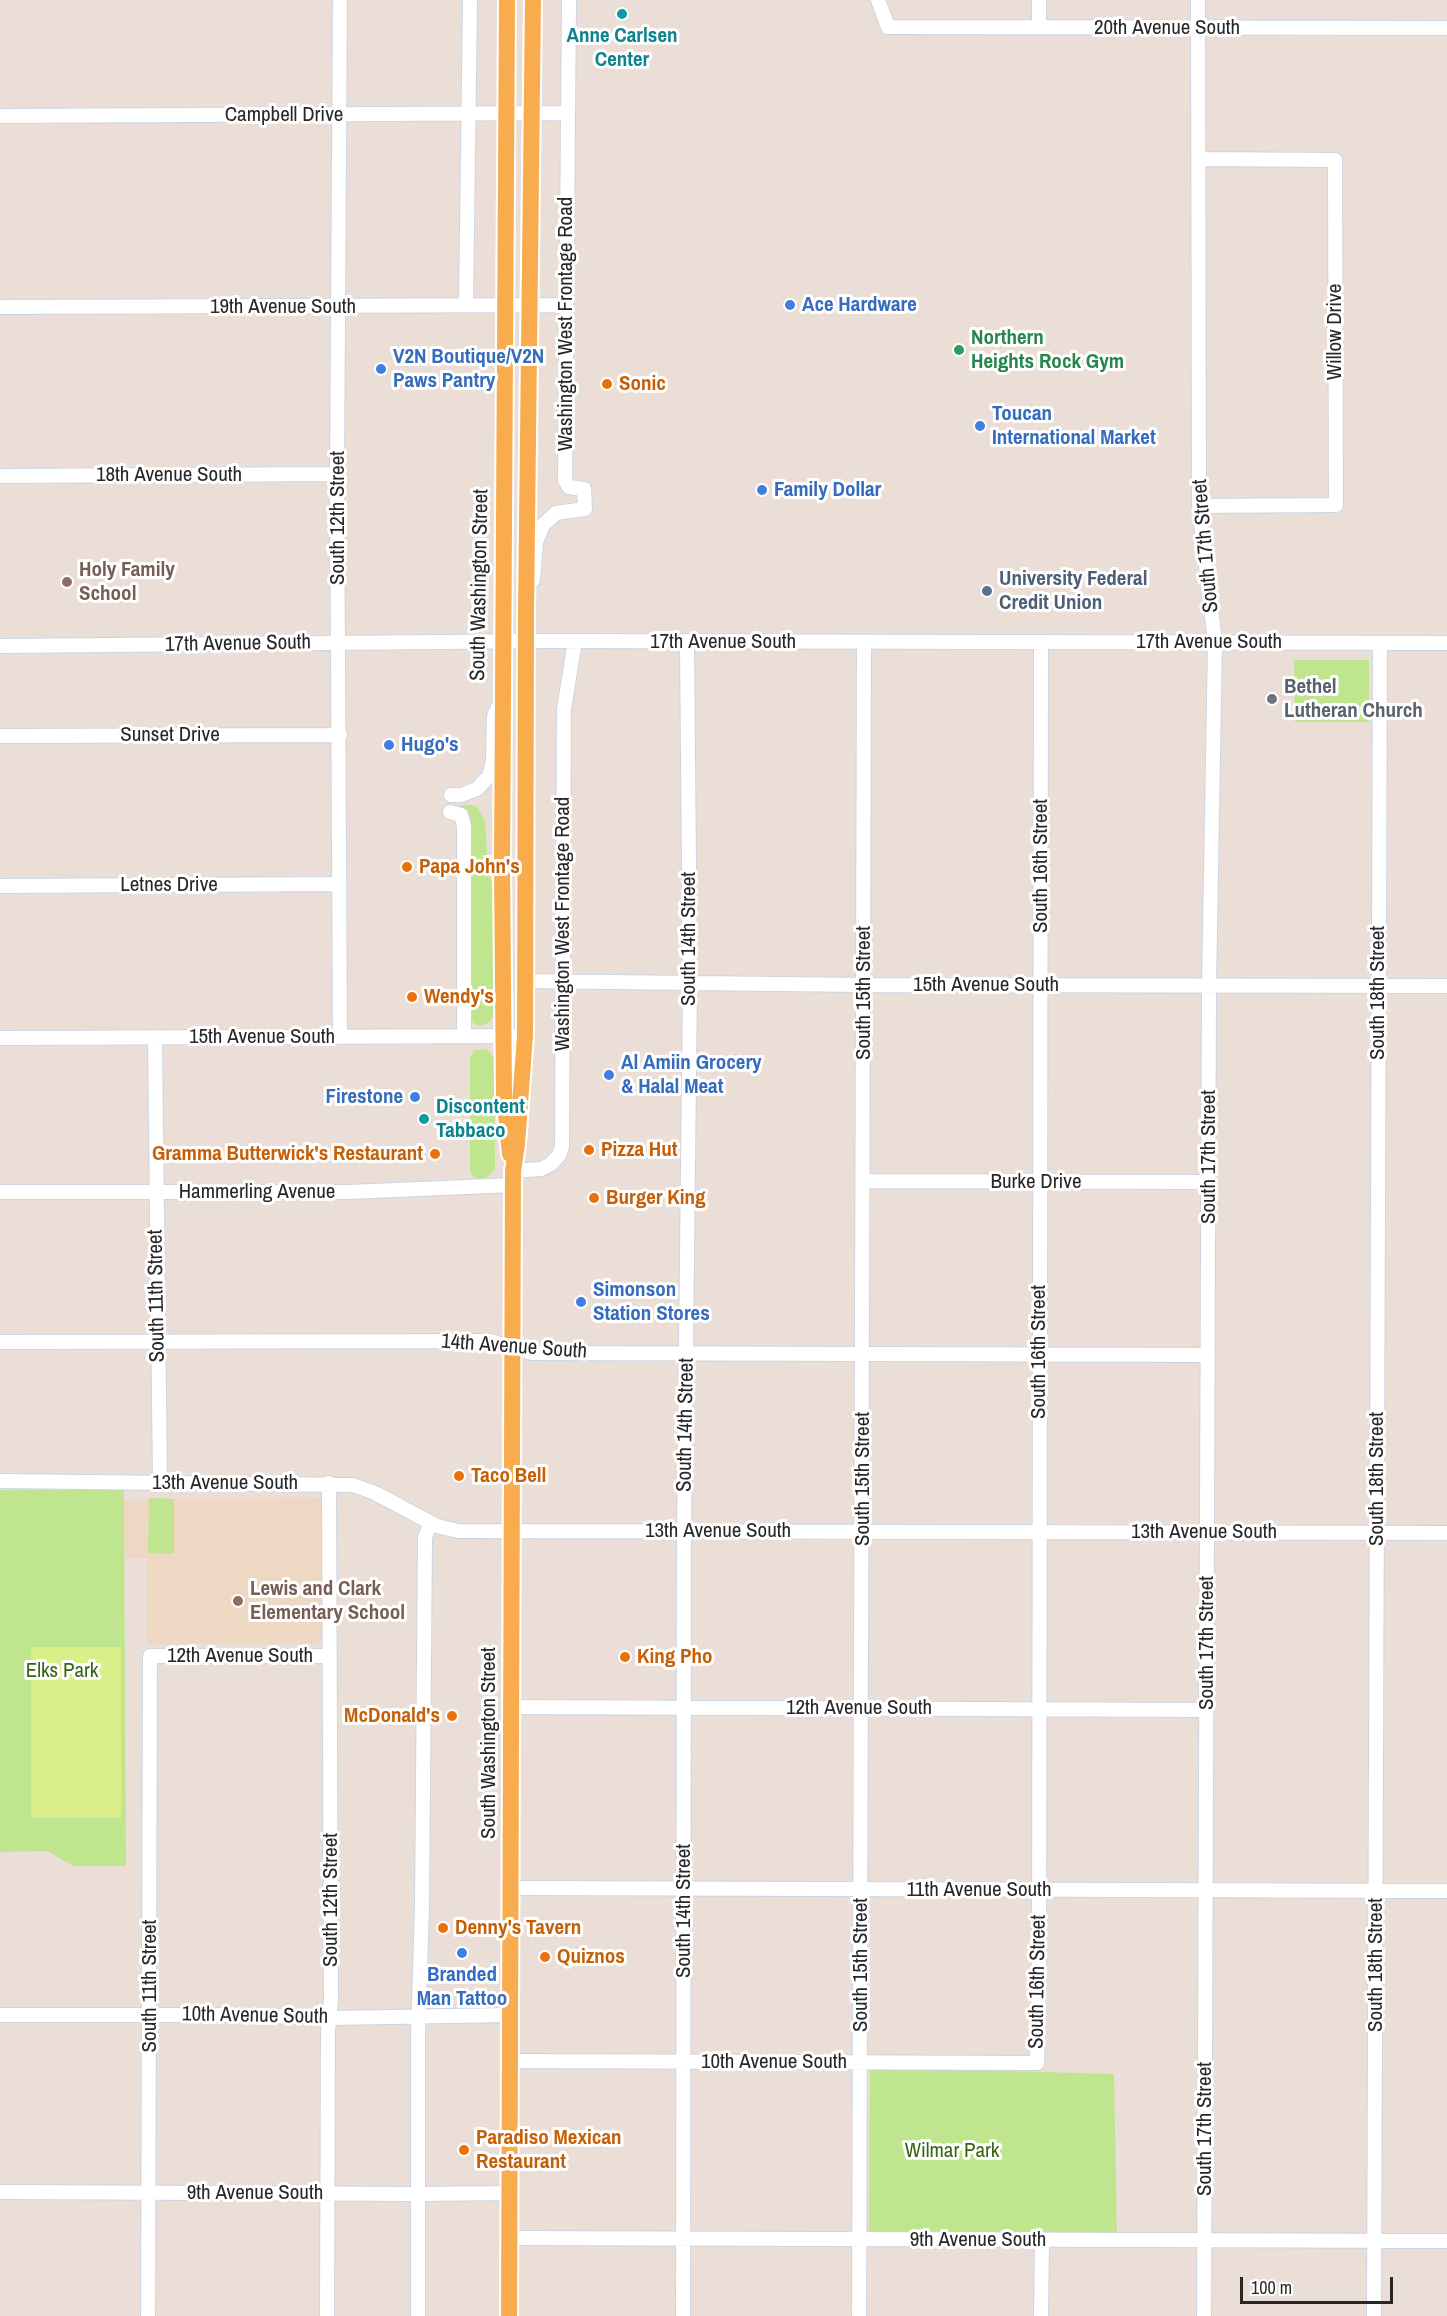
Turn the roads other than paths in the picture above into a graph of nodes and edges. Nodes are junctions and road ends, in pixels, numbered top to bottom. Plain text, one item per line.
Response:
1 (340, 0) edge
2 (470, 0) edge
3 (507, 0) edge
4 (533, 0) edge
5 (569, 0) edge
6 (878, 0) edge
7 (1039, 0) edge
8 (1198, 0) edge
9 (1198, 27) junction
10 (1039, 28) junction
11 (1447, 28) edge
12 (470, 113) junction
13 (506, 113) junction
14 (531, 113) junction
15 (567, 113) junction
16 (339, 115) junction
17 (0, 116) edge
18 (1199, 159) junction
19 (466, 305) junction
20 (529, 305) junction
21 (566, 305) junction
22 (506, 306) junction
23 (339, 307) junction
24 (0, 308) edge
25 (337, 474) junction
26 (0, 476) edge
27 (1199, 506) junction
28 (527, 599) junction
29 (502, 641) junction
30 (526, 641) junction
31 (575, 641) junction
32 (687, 641) junction
33 (1041, 642) junction
34 (1215, 642) junction
35 (339, 643) junction
36 (864, 643) junction
37 (1380, 643) junction
38 (1447, 643) edge
39 (0, 646) edge
40 (502, 698) junction
41 (340, 735) junction
42 (0, 736) edge
43 (451, 795) dead end
44 (450, 812) dead end
45 (338, 884) junction
46 (0, 886) edge
47 (525, 981) junction
48 (563, 981) junction
49 (690, 983) junction
50 (1041, 984) junction
51 (864, 985) junction
52 (1209, 986) junction
53 (1378, 986) junction
54 (1447, 986) edge
55 (340, 1036) junction
56 (464, 1036) junction
57 (502, 1036) junction
58 (525, 1036) junction
59 (155, 1037) junction
60 (0, 1038) edge
61 (513, 1178) junction
62 (863, 1181) junction
63 (1040, 1182) junction
64 (1209, 1182) junction
65 (0, 1192) edge
66 (156, 1193) junction
67 (0, 1342) edge
68 (158, 1343) junction
69 (513, 1349) junction
70 (687, 1354) junction
71 (862, 1355) junction
72 (1208, 1355) junction
73 (1039, 1356) junction
74 (0, 1481) edge
75 (160, 1483) junction
76 (329, 1483) junction
77 (430, 1523) junction
78 (511, 1531) junction
79 (863, 1531) junction
80 (684, 1532) junction
81 (1039, 1532) junction
82 (1207, 1532) junction
83 (1377, 1533) junction
84 (1447, 1533) edge
85 (150, 1656) joint
86 (330, 1656) junction
87 (512, 1707) junction
88 (685, 1708) junction
89 (1040, 1708) junction
90 (861, 1709) junction
91 (1207, 1710) junction
92 (511, 1888) junction
93 (684, 1889) junction
94 (861, 1889) junction
95 (1039, 1890) junction
96 (1206, 1891) junction
97 (1376, 1891) junction
98 (1447, 1891) edge
99 (150, 2014) junction
100 (0, 2015) edge
101 (418, 2015) junction
102 (510, 2015) junction
103 (330, 2018) junction
104 (511, 2061) junction
105 (684, 2062) junction
106 (860, 2062) junction
107 (1037, 2063) joint
108 (0, 2192) edge
109 (149, 2192) junction
110 (327, 2193) junction
111 (510, 2193) junction
112 (419, 2194) junction
113 (510, 2238) junction
114 (682, 2239) junction
115 (859, 2240) junction
116 (1205, 2240) junction
117 (1042, 2241) junction
118 (1374, 2241) junction
119 (1447, 2241) edge
120 (148, 2316) edge
121 (327, 2316) edge
122 (418, 2316) edge
123 (509, 2316) edge
124 (683, 2316) edge
125 (859, 2316) edge
126 (1041, 2316) edge
127 (1204, 2316) edge
128 (1374, 2316) edge

1 - 16 street, South 12th Street
2 - 12 street
3 - 13 main road, South Washington Street
4 - 14 main road, South Washington Street
5 - 15 street, Washington West Frontage Road
6 - 10 street, 20th Avenue South
7 - 10 street
8 - 9 street, South 17th Street
9 - 10 street, 20th Avenue South
9 - 11 street, 20th Avenue South
9 - 18 street, South 17th Street
12 - 13 street, Campbell Drive
12 - 16 street, Campbell Drive
12 - 19 street
13 - 14 street, Campbell Drive
13 - 22 main road, South Washington Street
14 - 15 street, Campbell Drive
14 - 20 main road, South Washington Street
15 - 21 street, Washington West Frontage Road
16 - 17 street, Campbell Drive
16 - 23 street, South 12th Street
18 - 27 street, South 17th Street
18 - 27 street, Willow Drive
19 - 22 street, 19th Avenue South
19 - 23 street, 19th Avenue South
20 - 21 street, 19th Avenue South
20 - 22 street, 19th Avenue South
20 - 28 main road, South Washington Street
21 - 28 street, Washington West Frontage Road
22 - 29 main road, South Washington Street
23 - 24 street, 19th Avenue South
23 - 25 street, South 12th Street
25 - 26 street, 18th Avenue South
25 - 35 street, South 12th Street
27 - 34 street, South 17th Street
28 - 30 main road, South Washington Street
29 - 30 street, 17th Avenue South
29 - 35 street, 17th Avenue South
29 - 40 main road, South Washington Street
30 - 31 street, 17th Avenue South
30 - 47 main road, South Washington Street
31 - 32 street, 17th Avenue South
31 - 48 street, Washington West Frontage Road
32 - 36 street, 17th Avenue South
32 - 49 street, South 14th Street
33 - 34 street, 17th Avenue South
33 - 36 street, 17th Avenue South
33 - 50 street, South 16th Street
34 - 37 street, 17th Avenue South
34 - 52 street, South 17th Street
35 - 39 street, 17th Avenue South
35 - 41 street, South 12th Street
36 - 51 street, South 15th Street
37 - 38 street, 17th Avenue South
37 - 53 street, South 18th Street
40 - 43 street
40 - 57 main road, South Washington Street
41 - 42 street, Sunset Drive
41 - 45 street, South 12th Street
44 - 56 street
45 - 46 street, Letnes Drive
45 - 55 street, South 12th Street
47 - 48 street, 15th Avenue South
47 - 58 main road, South Washington Street
48 - 49 street, 15th Avenue South
48 - 61 street, Washington West Frontage Road
49 - 51 street, 15th Avenue South
49 - 70 street, South 14th Street
50 - 51 street, 15th Avenue South
50 - 52 street, 15th Avenue South
50 - 63 street, South 16th Street
51 - 62 street, South 15th Street
52 - 53 street, 15th Avenue South
52 - 64 street, South 17th Street
53 - 54 street, 15th Avenue South
53 - 83 street, South 18th Street
55 - 56 street, 15th Avenue South
55 - 59 street, 15th Avenue South
56 - 57 street, 15th Avenue South
57 - 58 street, 15th Avenue South
57 - 61 main road, South Washington Street
58 - 61 main road, South Washington Street
59 - 60 street, 15th Avenue South
59 - 66 street, South 11th Street
61 - 66 street, Hammerling Avenue
61 - 69 main road, South Washington Street
62 - 63 street, Burke Drive
62 - 71 street, South 15th Street
63 - 64 street, Burke Drive
63 - 73 street, South 16th Street
64 - 72 street, South 17th Street
65 - 66 street, Hammerling Avenue
66 - 68 street, South 11th Street
67 - 68 street, 14th Avenue South
68 - 69 street, 14th Avenue South
68 - 75 street, South 11th Street
69 - 70 street, 14th Avenue South
69 - 78 main road, South Washington Street
70 - 71 street, 14th Avenue South
70 - 80 street, South 14th Street
71 - 73 street, 14th Avenue South
71 - 79 street, South 15th Street
72 - 73 street, 14th Avenue South
72 - 82 street, South 17th Street
73 - 81 street, South 16th Street
74 - 75 street, 13th Avenue South
75 - 76 street, 13th Avenue South
76 - 77 street, 13th Avenue South
76 - 86 street, South 12th Street
77 - 78 street, 13th Avenue South
77 - 101 street
78 - 80 street, 13th Avenue South
78 - 87 main road, South Washington Street
79 - 80 street, 13th Avenue South
79 - 81 street, 13th Avenue South
79 - 90 street, South 15th Street
80 - 88 street, South 14th Street
81 - 82 street, 13th Avenue South
81 - 89 street, South 16th Street
82 - 83 street, 13th Avenue South
82 - 91 street, South 17th Street
83 - 84 street, 13th Avenue South
83 - 97 street, South 18th Street
85 - 86 street, 12th Avenue South
85 - 99 street, South 11th Street
86 - 103 street, South 12th Street
87 - 88 street, 12th Avenue South
87 - 92 main road, South Washington Street
88 - 90 street, 12th Avenue South
88 - 93 street, South 14th Street
89 - 90 street, 12th Avenue South
89 - 91 street, 12th Avenue South
89 - 95 street, South 16th Street
90 - 94 street, South 15th Street
91 - 96 street, South 17th Street
92 - 93 street, 11th Avenue South
92 - 102 main road, South Washington Street
93 - 94 street, 11th Avenue South
93 - 105 street, South 14th Street
94 - 95 street, 11th Avenue South
94 - 106 street, South 15th Street
95 - 96 street, 11th Avenue South
95 - 107 street, South 16th Street
96 - 97 street, 11th Avenue South
96 - 116 street, South 17th Street
97 - 98 street, 11th Avenue South
97 - 118 street, South 18th Street
99 - 100 street, 10th Avenue South
99 - 103 street, 10th Avenue South
99 - 109 street, South 11th Street
101 - 102 street, 10th Avenue South
101 - 103 street, 10th Avenue South
101 - 112 street
102 - 104 main road, South Washington Street
103 - 110 street, South 12th Street
104 - 105 street, 10th Avenue South
104 - 111 main road, South Washington Street
105 - 106 street, 10th Avenue South
105 - 114 street, South 14th Street
106 - 107 street, 10th Avenue South
106 - 115 street, South 15th Street
108 - 109 street, 9th Avenue South
109 - 110 street, 9th Avenue South
109 - 120 street, South 11th Street
110 - 112 street, 9th Avenue South
110 - 121 street, South 12th Street
111 - 112 street, 9th Avenue South
111 - 113 main road, South Washington Street
112 - 122 street
113 - 114 street, 9th Avenue South
113 - 123 main road, South Washington Street
114 - 115 street, 9th Avenue South
114 - 124 street, South 14th Street
115 - 117 street, 9th Avenue South
115 - 125 street, South 15th Street
116 - 117 street, 9th Avenue South
116 - 118 street, 9th Avenue South
116 - 127 street, South 17th Street
117 - 126 street
118 - 119 street, 9th Avenue South
118 - 128 street, South 18th Street

